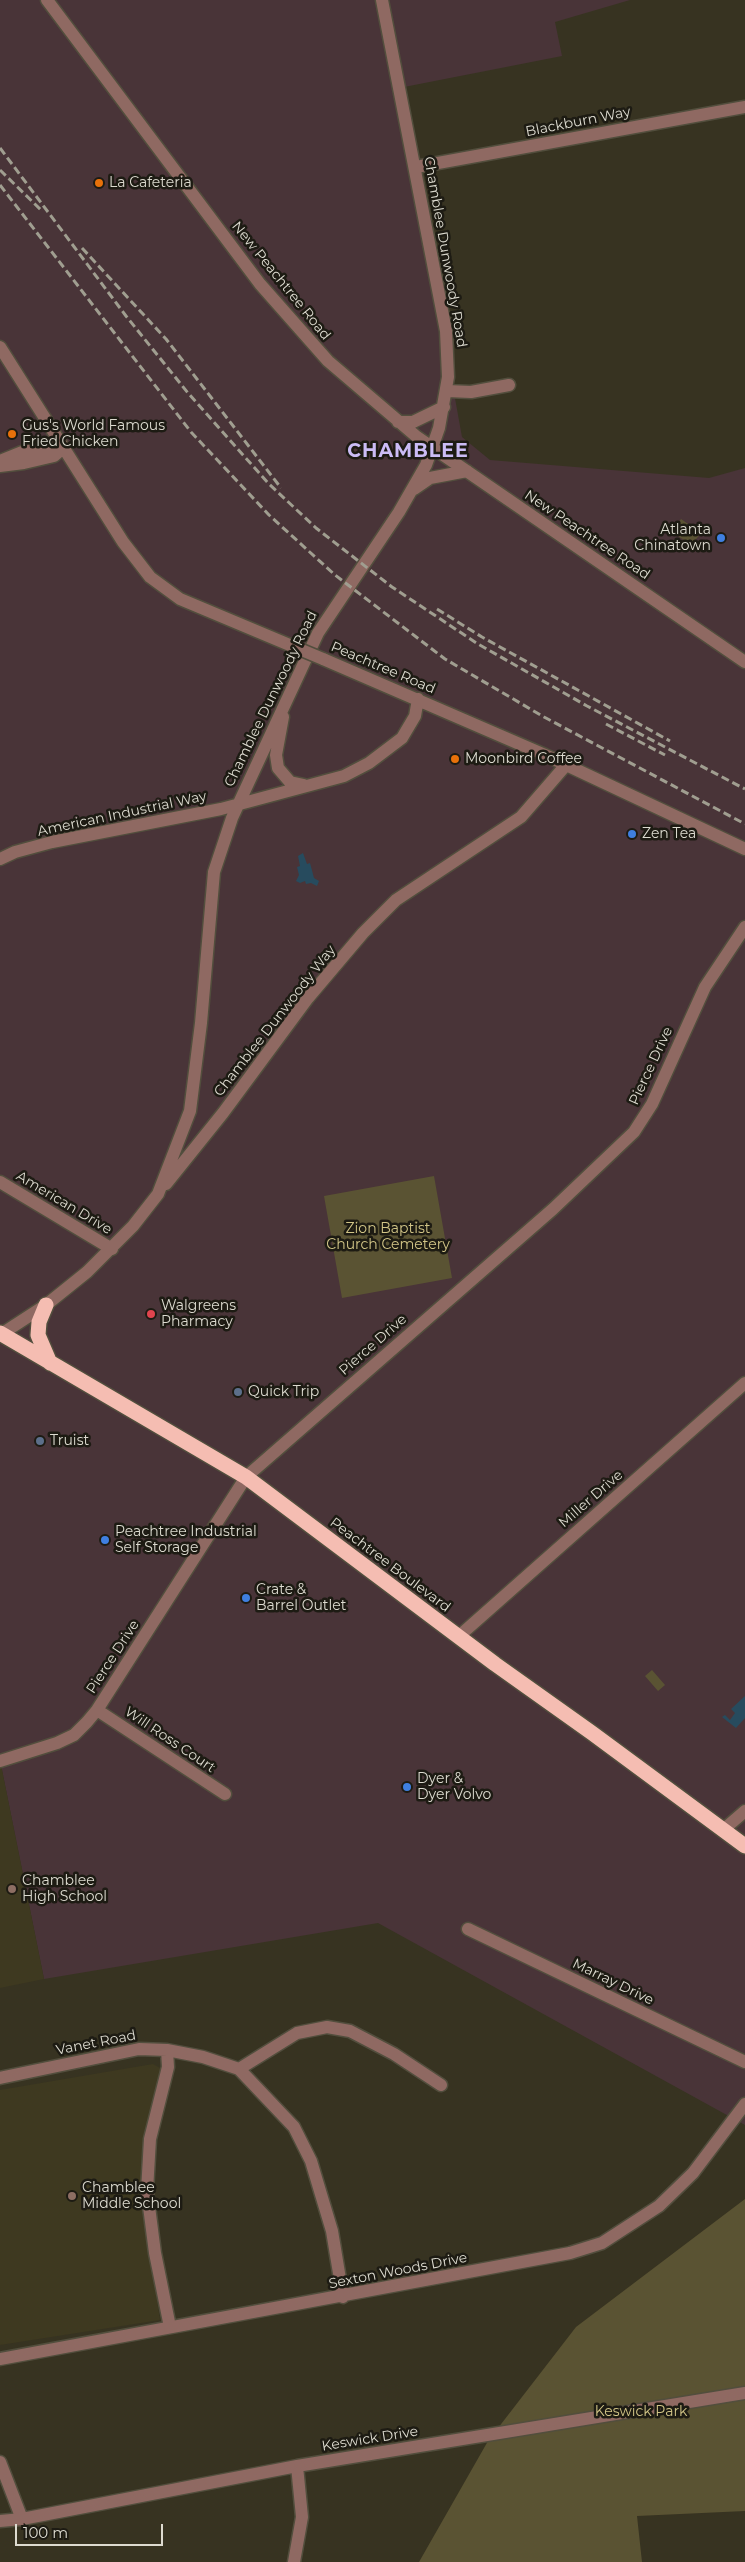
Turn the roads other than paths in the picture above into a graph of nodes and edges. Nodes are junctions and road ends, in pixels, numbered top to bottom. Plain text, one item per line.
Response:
1 (46, 0) edge
2 (382, 0) edge
3 (745, 107) edge
4 (416, 168) junction
5 (0, 347) edge
6 (509, 385) dead end
7 (447, 391) junction
8 (444, 407) junction
9 (398, 422) junction
10 (63, 448) junction
11 (433, 448) junction
12 (0, 461) edge
13 (0, 466) edge
14 (467, 471) junction
15 (412, 491) junction
16 (745, 662) edge
17 (286, 699) junction
18 (418, 699) junction
19 (566, 765) junction
20 (312, 785) junction
21 (237, 804) junction
22 (745, 849) edge
23 (0, 859) edge
24 (745, 927) edge
25 (0, 1182) edge
26 (158, 1194) junction
27 (112, 1249) junction
28 (46, 1305) junction
29 (1, 1334) edge
30 (50, 1363) junction
31 (745, 1383) edge
32 (246, 1477) junction
33 (458, 1637) junction
34 (98, 1710) junction
35 (0, 1761) edge
36 (225, 1794) dead end
37 (745, 1810) edge
38 (723, 1830) junction
39 (745, 1846) edge
40 (468, 1929) dead end
41 (167, 2050) junction
42 (745, 2062) edge
43 (239, 2069) junction
44 (0, 2078) edge
45 (441, 2085) dead end
46 (745, 2104) edge
47 (343, 2297) junction
48 (170, 2327) junction
49 (0, 2359) edge
50 (745, 2393) edge
51 (0, 2462) edge
52 (297, 2466) junction
53 (22, 2519) junction
54 (0, 2521) edge
55 (294, 2562) edge

1 - 9 street, New Peachtree Road
2 - 4 street, Chamblee Dunwoody Road
3 - 4 street, Blackburn Way
4 - 7 street, Chamblee Dunwoody Road
5 - 10 street, Peachtree Road
6 - 7 street
7 - 8 street, Chamblee Dunwoody Road
8 - 9 street
8 - 11 street, Chamblee Dunwoody Road
9 - 11 street, New Peachtree Road
10 - 12 street
10 - 13 street
10 - 18 street, Peachtree Road, bridge
11 - 14 street, New Peachtree Road
11 - 15 street, Chamblee Dunwoody Road
14 - 15 street
14 - 16 street, New Peachtree Road
15 - 17 street, Chamblee Dunwoody Road
17 - 20 street
17 - 21 street, Chamblee Dunwoody Road
18 - 19 street, Peachtree Road
18 - 20 street, American Industrial Way
19 - 22 street, Peachtree Road
19 - 26 street, Chamblee Dunwoody Way
20 - 21 street, American Industrial Way
21 - 23 street, American Industrial Way
21 - 26 street, Chamblee Dunwoody Road
24 - 32 street, Pierce Drive
25 - 27 street, American Drive
26 - 27 street, Chamblee Dunwoody Road
27 - 28 street, Chamblee Dunwoody Road
28 - 29 street, Chamblee Dunwoody Road
28 - 30 highway
29 - 30 highway, Peachtree Boulevard
30 - 32 highway, Peachtree Boulevard
31 - 33 street, Miller Drive
32 - 33 highway, Peachtree Boulevard
32 - 34 street, Pierce Drive
33 - 38 highway, Peachtree Boulevard
34 - 35 street, Pierce Drive
34 - 36 street, Will Ross Court
37 - 38 street
38 - 39 highway, Peachtree Boulevard
40 - 42 street, Marray Drive
41 - 43 street, Vanet Road
41 - 44 street, Vanet Road
41 - 48 street
43 - 45 street
43 - 47 street, Vanet Road
46 - 47 street, Sexton Woods Drive
47 - 48 street, Sexton Woods Drive
48 - 49 street, Sexton Woods Drive
50 - 52 street, Keswick Drive
51 - 53 street
52 - 53 street, Keswick Drive
52 - 55 street
53 - 54 street, Keswick Drive

